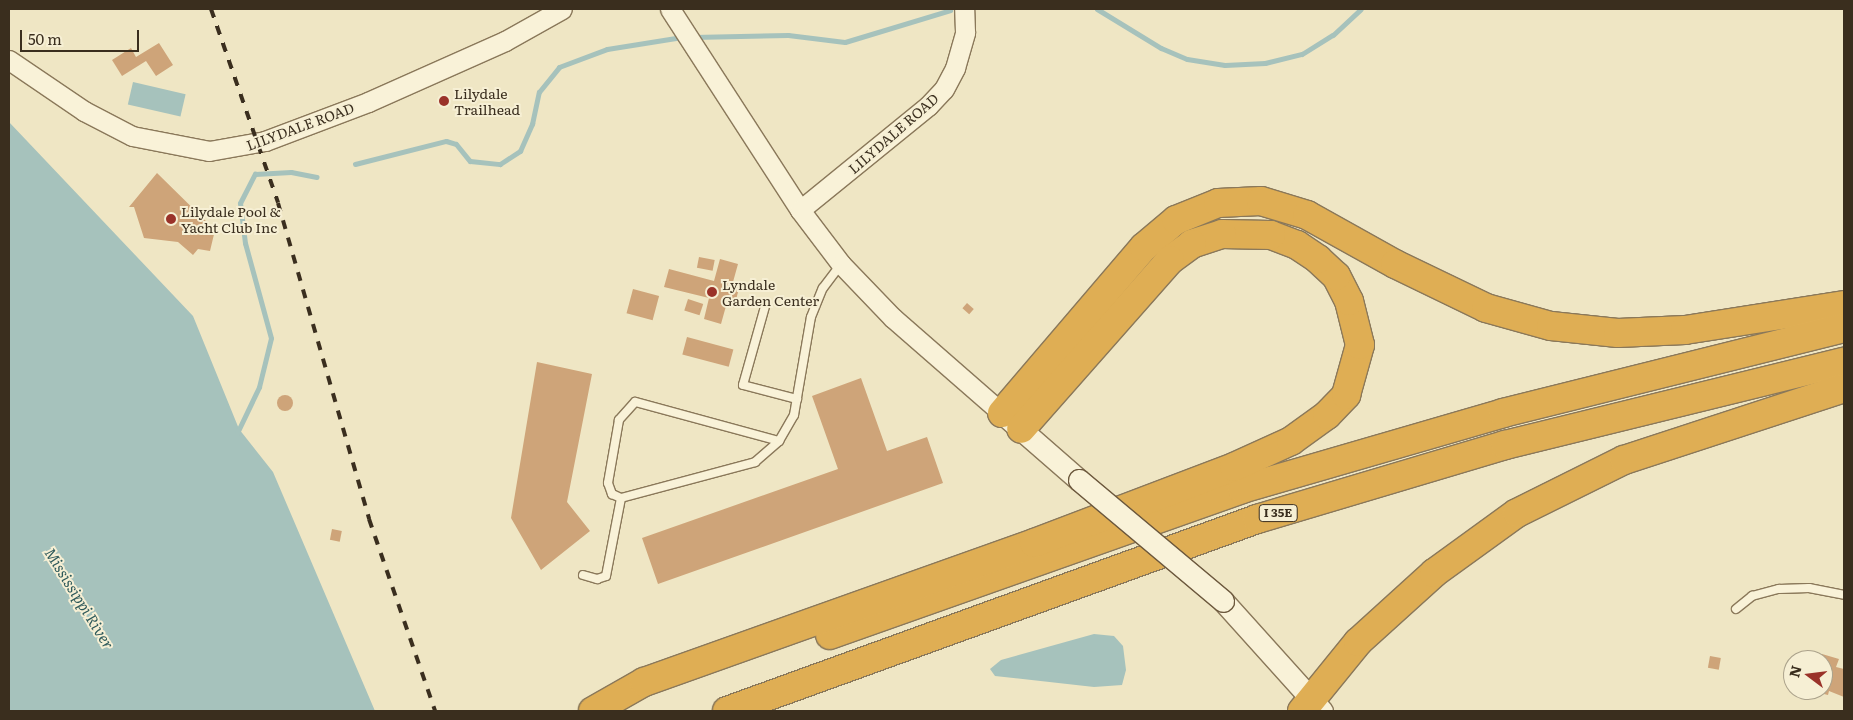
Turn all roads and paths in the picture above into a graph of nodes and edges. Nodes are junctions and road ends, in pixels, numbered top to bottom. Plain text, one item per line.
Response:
1 (562, 9) edge
2 (670, 9) edge
3 (964, 9) edge
4 (9, 60) edge
5 (800, 210) junction
6 (841, 264) junction
7 (766, 303) dead end
8 (1844, 305) edge
9 (1844, 328) edge
10 (1844, 362) edge
11 (1844, 388) edge
12 (796, 399) junction
13 (1011, 421) junction
14 (779, 441) junction
15 (620, 498) junction
16 (583, 576) dead end
17 (1844, 594) edge
18 (1736, 609) dead end
19 (1313, 707) edge
20 (593, 711) edge
21 (608, 711) edge
22 (727, 711) edge

1 - 4 street, LILYDALE ROAD
2 - 5 street
3 - 5 street, LILYDALE ROAD
5 - 6 street
6 - 12 lane
6 - 13 street
7 - 12 lane
8 - 13 highway
9 - 21 highway, I 35E
10 - 22 highway, I 35E
11 - 19 highway
12 - 14 lane
13 - 19 main road, bridge
13 - 20 highway
14 - 15 lane
14 - 15 lane
15 - 16 lane
17 - 18 lane

